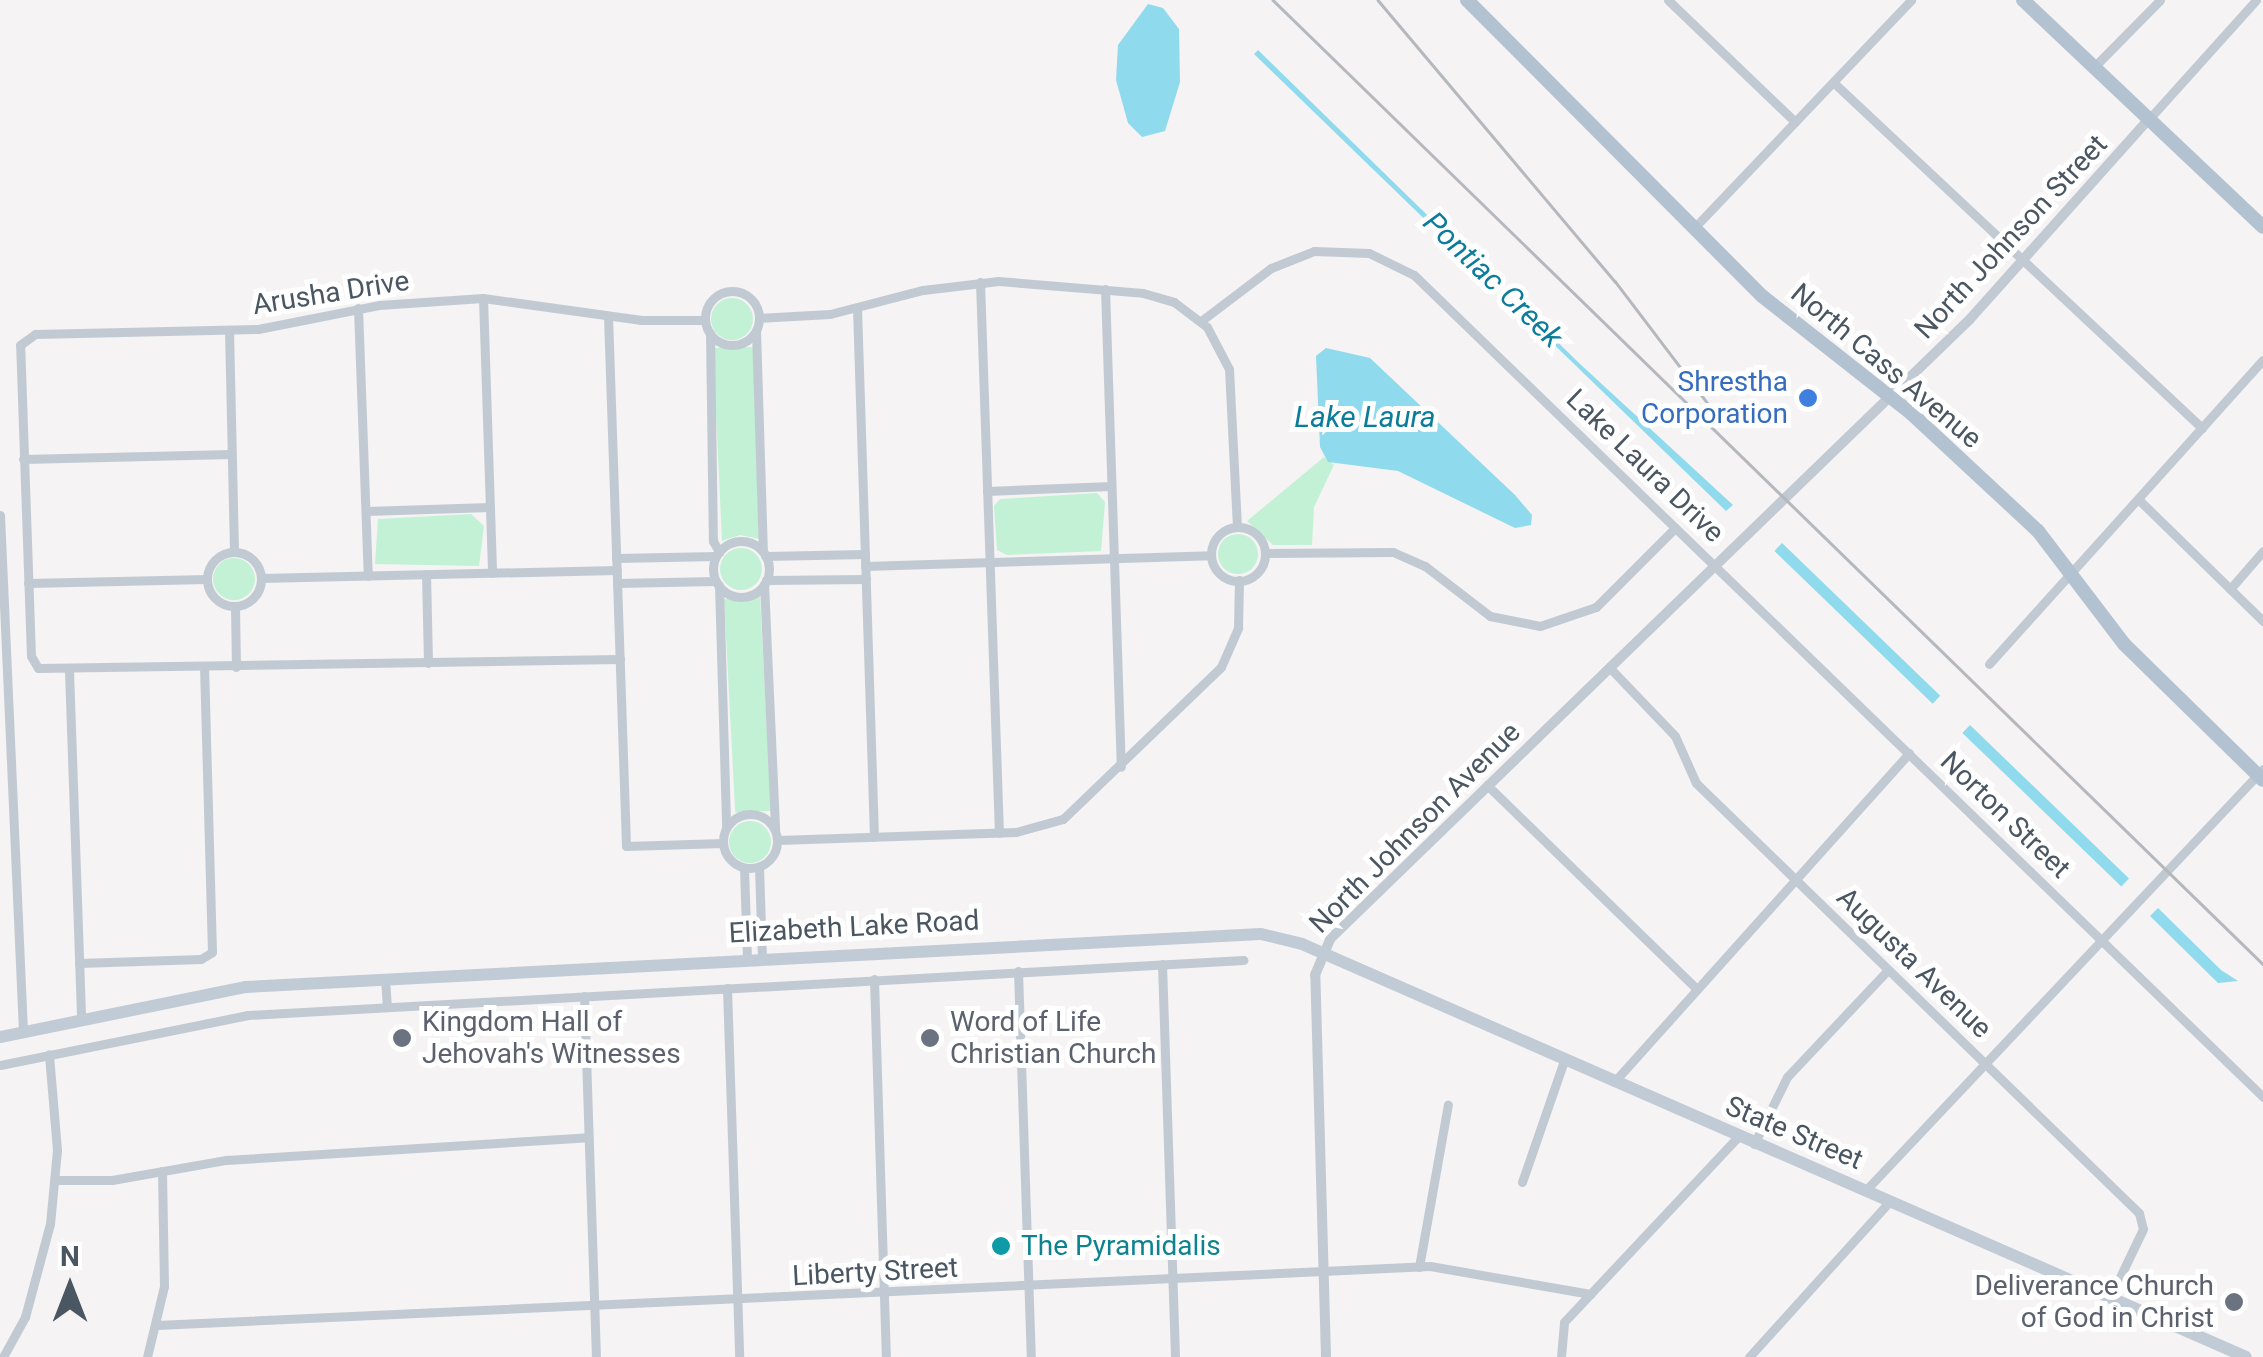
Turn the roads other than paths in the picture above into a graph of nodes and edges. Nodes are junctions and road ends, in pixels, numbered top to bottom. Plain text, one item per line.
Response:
1 (1467, 0) edge
2 (1668, 0) edge
3 (1911, 0) edge
4 (2023, 0) edge
5 (2160, 0) edge
6 (2256, 0) edge
7 (2094, 67) junction
8 (1833, 82) junction
9 (2149, 119) junction
10 (1794, 122) junction
11 (2263, 227) edge
12 (1694, 228) junction
13 (2023, 260) junction
14 (980, 282) junction
15 (1105, 289) junction
16 (483, 298) junction
17 (358, 308) junction
18 (857, 308) junction
19 (608, 316) junction
20 (759, 318) junction
21 (705, 320) junction
22 (1201, 321) junction
23 (228, 330) junction
24 (756, 331) junction
25 (710, 334) junction
26 (2263, 360) edge
27 (1889, 398) junction
28 (2202, 428) junction
29 (232, 454) junction
30 (24, 458) junction
31 (1112, 486) junction
32 (987, 490) junction
33 (1788, 494) joint
34 (2138, 499) junction
35 (490, 507) junction
36 (366, 511) junction
37 (0, 515) edge
38 (1237, 527) junction
39 (1674, 528) junction
40 (2263, 551) edge
41 (234, 552) junction
42 (1265, 552) junction
43 (718, 554) junction
44 (764, 554) junction
45 (865, 554) junction
46 (1211, 555) junction
47 (616, 558) junction
48 (1114, 558) junction
49 (990, 562) junction
50 (1714, 565) junction
51 (865, 566) junction
52 (617, 570) junction
53 (492, 573) junction
54 (2071, 573) junction
55 (426, 574) junction
56 (368, 576) junction
57 (261, 578) junction
58 (866, 578) junction
59 (207, 579) junction
60 (1239, 580) junction
61 (765, 582) junction
62 (28, 583) junction
63 (617, 583) junction
64 (718, 583) junction
65 (2230, 589) junction
66 (234, 606) junction
67 (2263, 621) edge
68 (620, 659) junction
69 (428, 663) junction
70 (1990, 664) dead end
71 (236, 667) junction
72 (1609, 667) junction
73 (204, 668) junction
74 (70, 671) junction
75 (1909, 754) junction
76 (1121, 766) junction
77 (2261, 774) edge
78 (1488, 784) junction
79 (726, 828) junction
80 (999, 833) junction
81 (776, 835) junction
82 (874, 837) junction
83 (722, 843) junction
84 (744, 868) junction
85 (758, 868) junction
86 (1795, 880) junction
87 (2102, 940) junction
88 (1322, 953) junction
89 (754, 958) junction
90 (1243, 960) dead end
91 (79, 963) junction
92 (1162, 964) junction
93 (1888, 970) junction
94 (1018, 971) junction
95 (386, 978) junction
96 (874, 979) junction
97 (726, 988) junction
98 (1698, 989) junction
99 (584, 996) junction
100 (387, 1007) junction
101 (81, 1018) junction
102 (23, 1032) junction
103 (0, 1036) edge
104 (49, 1054) junction
105 (1564, 1060) junction
106 (1986, 1064) junction
107 (0, 1065) edge
108 (1613, 1083) junction
109 (2263, 1097) edge
110 (1448, 1105) dead end
111 (588, 1137) junction
112 (1738, 1137) junction
113 (1754, 1144) junction
114 (162, 1171) junction
115 (56, 1180) junction
116 (1522, 1182) dead end
117 (1865, 1192) junction
118 (1889, 1202) junction
119 (1419, 1267) junction
120 (1323, 1272) junction
121 (1172, 1282) junction
122 (1029, 1288) junction
123 (884, 1294) junction
124 (1591, 1294) junction
125 (2110, 1298) junction
126 (737, 1300) junction
127 (594, 1307) junction
128 (157, 1325) junction
129 (3, 1357) edge
130 (147, 1357) edge
131 (596, 1357) edge
132 (739, 1357) edge
133 (886, 1357) edge
134 (1031, 1357) edge
135 (1175, 1357) edge
136 (1326, 1357) edge
137 (1561, 1357) edge
138 (1749, 1357) edge
139 (2246, 1357) edge

1 - 12 main road, North Cass Avenue
2 - 10 street
3 - 8 street
4 - 7 main road
5 - 7 street
6 - 9 street, North Johnson Street
7 - 9 main road
8 - 10 street
8 - 13 street
9 - 11 main road
9 - 13 street, North Johnson Street
10 - 12 street
12 - 27 main road, North Cass Avenue
13 - 27 street, North Johnson Street
13 - 28 street
14 - 15 street
14 - 18 street
14 - 32 street
15 - 22 street
15 - 31 street
16 - 17 street, Arusha Drive
16 - 19 street, Arusha Drive
16 - 35 street
17 - 23 street, Arusha Drive
17 - 36 street
18 - 20 street
18 - 45 street
19 - 21 street, Arusha Drive
19 - 47 street
20 - 21 street
20 - 24 street
21 - 25 street
22 - 38 street
22 - 39 street, Lake Laura Drive
23 - 29 street
23 - 30 street, Arusha Drive
24 - 25 street
24 - 44 street
25 - 43 street
26 - 28 street
27 - 33 street, North Johnson Street
27 - 54 main road, North Cass Avenue
28 - 34 street
29 - 30 street
29 - 41 street
30 - 62 street
31 - 32 street
31 - 48 street
32 - 49 street
33 - 50 street, North Johnson Avenue
34 - 54 street
34 - 65 street
35 - 36 street
35 - 53 street
36 - 56 street
37 - 102 street
38 - 42 street
38 - 46 street
39 - 42 street
39 - 50 street, Lake Laura Drive
40 - 65 street
41 - 57 street
41 - 59 street
42 - 60 street
43 - 44 street
43 - 47 street
43 - 64 street
44 - 45 street
44 - 61 street
45 - 51 street
46 - 48 street
46 - 60 street
47 - 52 street
48 - 49 street
48 - 76 street
49 - 51 street
49 - 80 street
50 - 72 street, North Johnson Avenue
50 - 75 street, Norton Street
51 - 58 street
52 - 53 street
52 - 63 street
53 - 55 street
54 - 70 street
54 - 77 main road, North Cass Avenue
55 - 56 street
55 - 69 street
56 - 57 street
57 - 66 street
58 - 61 street
58 - 82 street
59 - 62 street
59 - 66 street
60 - 76 street
61 - 64 street
61 - 81 street
62 - 74 street
63 - 64 street
63 - 68 street
64 - 79 street
65 - 67 street
66 - 71 street
68 - 69 street
68 - 83 street
69 - 71 street
71 - 73 street
72 - 78 street, North Johnson Avenue
72 - 86 street, Augusta Avenue
73 - 74 street
73 - 91 street
74 - 91 street
75 - 86 street
75 - 87 street, Norton Street
76 - 80 street
77 - 87 street
78 - 88 street, North Johnson Avenue
78 - 98 street
79 - 81 street
79 - 83 street
80 - 82 street
81 - 82 street
81 - 85 street
83 - 84 street
84 - 85 street
84 - 89 street
85 - 89 street
86 - 93 street, Augusta Avenue
86 - 98 street
87 - 106 street
87 - 109 street, Norton Street
88 - 89 main road, Elizabeth Lake Road
88 - 105 main road, State Street
88 - 120 street, North Johnson Avenue
89 - 95 main road, Elizabeth Lake Road
90 - 92 street, Elizabeth Lake Road
91 - 101 street
92 - 94 street, Elizabeth Lake Road
92 - 121 street
93 - 106 street, Augusta Avenue
93 - 113 street
94 - 96 street, Elizabeth Lake Road
94 - 122 street
95 - 100 street
95 - 101 main road, Elizabeth Lake Road
96 - 97 street, Elizabeth Lake Road
96 - 123 street
97 - 99 street, Elizabeth Lake Road
97 - 126 street
98 - 108 street
99 - 100 street, Elizabeth Lake Road
99 - 111 street
100 - 104 street, Elizabeth Lake Road
101 - 102 main road, Elizabeth Lake Road
102 - 103 main road, Elizabeth Lake Road
104 - 107 street, Elizabeth Lake Road
104 - 115 street
105 - 108 main road, State Street
105 - 116 street
106 - 117 street
106 - 125 street, Augusta Avenue
108 - 112 main road, State Street
110 - 119 street
111 - 114 street
111 - 127 street
112 - 113 main road, State Street
112 - 124 street
113 - 117 main road, State Street
114 - 115 street
114 - 128 street
115 - 129 street
117 - 118 main road, State Street
118 - 125 main road, State Street
118 - 138 street
119 - 120 street, Liberty Street
119 - 124 street, Liberty Street
120 - 121 street, Liberty Street
120 - 136 street, North Johnson Avenue
121 - 122 street, Liberty Street
121 - 135 street
122 - 123 street, Liberty Street
122 - 134 street
123 - 126 street, Liberty Street
123 - 133 street
124 - 137 street
125 - 139 main road, State Street
126 - 127 street, Liberty Street
126 - 132 street
127 - 128 street, Liberty Street
127 - 131 street
128 - 130 street

